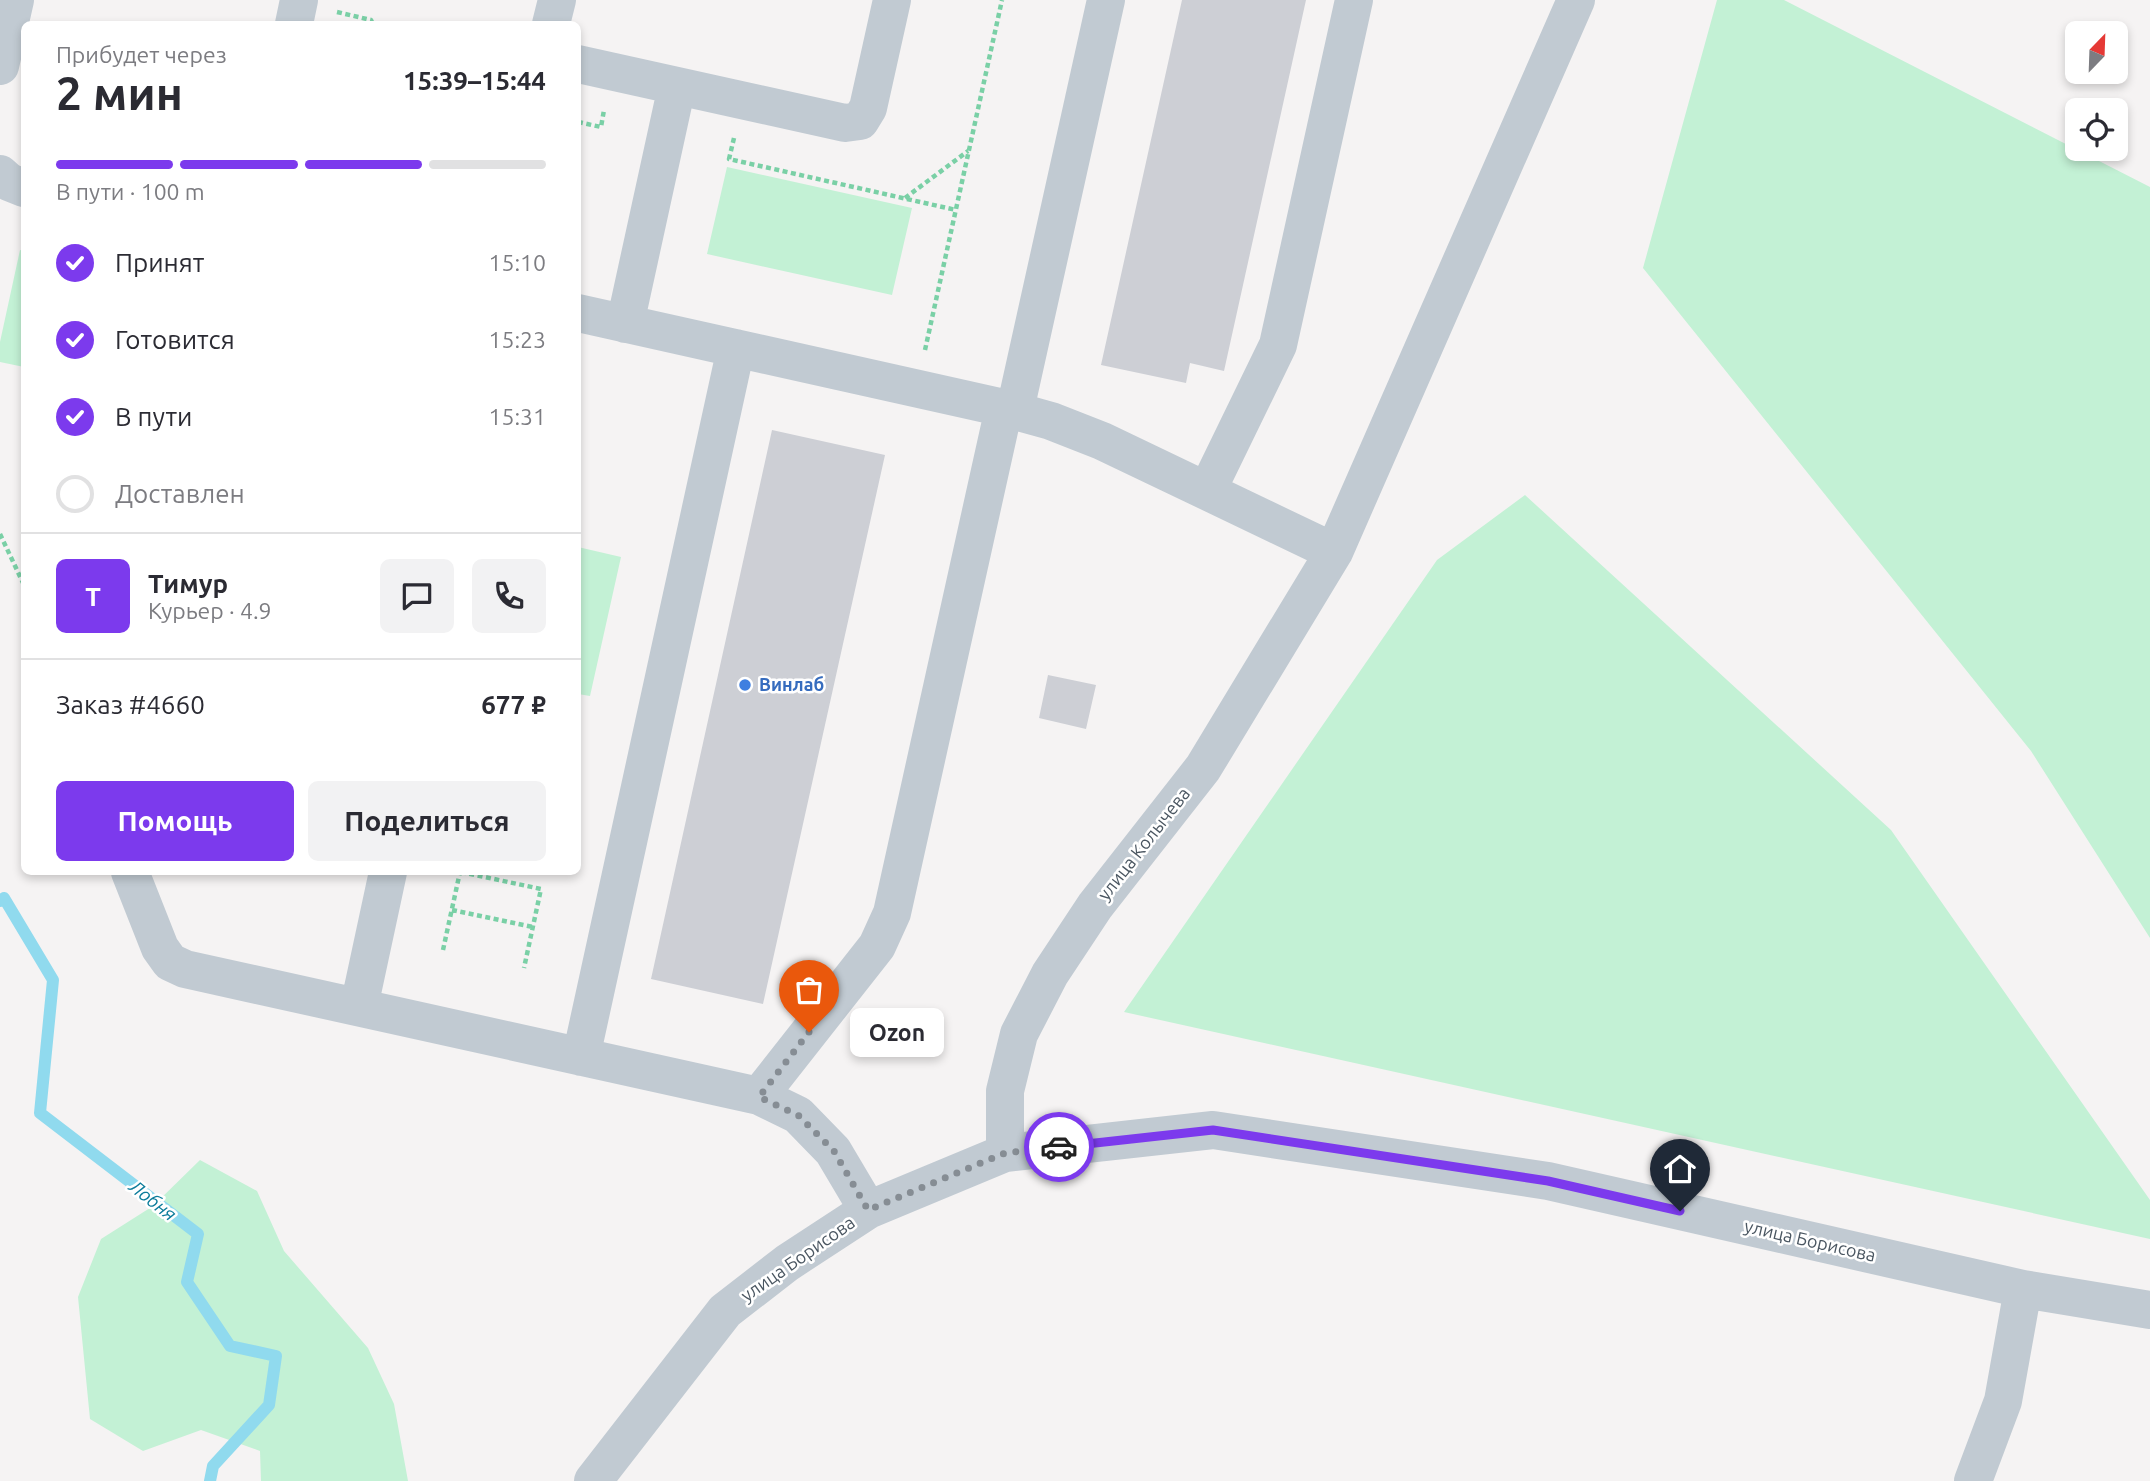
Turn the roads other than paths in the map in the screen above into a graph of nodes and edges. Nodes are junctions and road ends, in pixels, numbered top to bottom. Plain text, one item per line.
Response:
1 (15, 0) edge
2 (299, 0) edge
3 (556, 0) edge
4 (892, 0) edge
5 (1106, 0) edge
6 (1354, 0) edge
7 (1576, 0) edge
8 (294, 21) edge
9 (552, 21) edge
10 (581, 65) edge
11 (0, 66) edge
12 (677, 86) junction
13 (0, 174) edge
14 (21, 187) edge
15 (581, 314) edge
16 (625, 324) junction
17 (736, 348) junction
18 (1009, 409) junction
19 (1207, 491) junction
20 (1334, 552) junction
21 (131, 875) edge
22 (387, 875) edge
23 (359, 1007) junction
24 (581, 1057) junction
25 (759, 1097) junction
26 (1005, 1153) junction
27 (868, 1210) junction
28 (2023, 1289) junction
29 (2150, 1310) edge
30 (593, 1481) edge
31 (1973, 1481) edge

1 - 11 street
2 - 8 street
3 - 9 street
4 - 12 street
5 - 18 street
6 - 19 street
7 - 20 street, улица Колычева
10 - 12 street
12 - 16 street
13 - 14 street
15 - 16 street
16 - 17 street
17 - 18 street
17 - 24 street
18 - 19 street
18 - 25 street
19 - 20 street
20 - 26 street, улица Колычева
21 - 23 street
22 - 23 street
23 - 24 street
24 - 25 street
25 - 27 street
26 - 27 street, улица Борисова
26 - 28 street, улица Борисова
27 - 30 street, улица Борисова
28 - 29 street, улица Борисова
28 - 31 street

